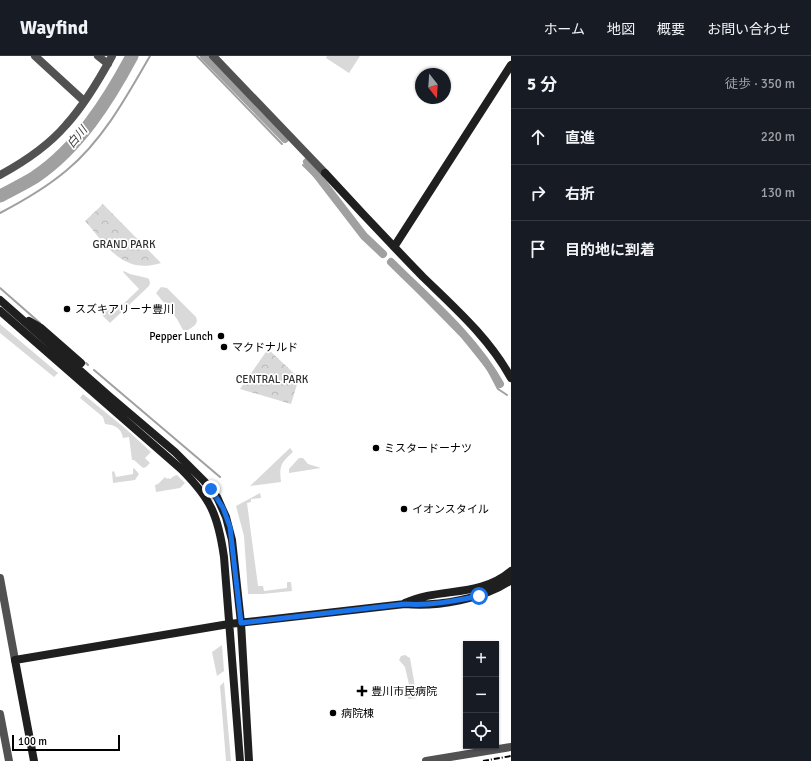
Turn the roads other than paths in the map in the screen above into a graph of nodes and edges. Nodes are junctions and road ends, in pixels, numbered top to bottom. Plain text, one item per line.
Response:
1 (35, 56) edge
2 (98, 56) edge
3 (112, 56) edge
4 (213, 56) edge
5 (108, 64) junction
6 (511, 65) edge
7 (84, 101) junction
8 (0, 175) edge
9 (394, 247) junction
10 (0, 300) edge
11 (10, 309) junction
12 (0, 311) edge
13 (81, 362) dead end
14 (511, 378) edge
15 (511, 571) edge
16 (0, 578) edge
17 (511, 580) edge
18 (2, 598) edge
19 (405, 604) junction
20 (241, 623) junction
21 (229, 624) junction
22 (15, 660) junction
23 (0, 714) edge
24 (2, 726) edge
25 (511, 747) edge
26 (9, 761) edge
27 (34, 761) edge
28 (240, 761) edge
29 (249, 761) edge
30 (426, 761) edge

1 - 7 street
2 - 5 street
3 - 5 street
4 - 9 street
5 - 7 street
6 - 9 street
7 - 8 street
9 - 14 street
10 - 11 street
11 - 13 street
11 - 20 street
12 - 21 street
15 - 19 street
16 - 18 street
17 - 19 street
18 - 22 street
19 - 20 street
20 - 21 street
20 - 29 street
21 - 22 street
21 - 28 street
22 - 27 street
23 - 24 street
24 - 26 street
25 - 30 street

